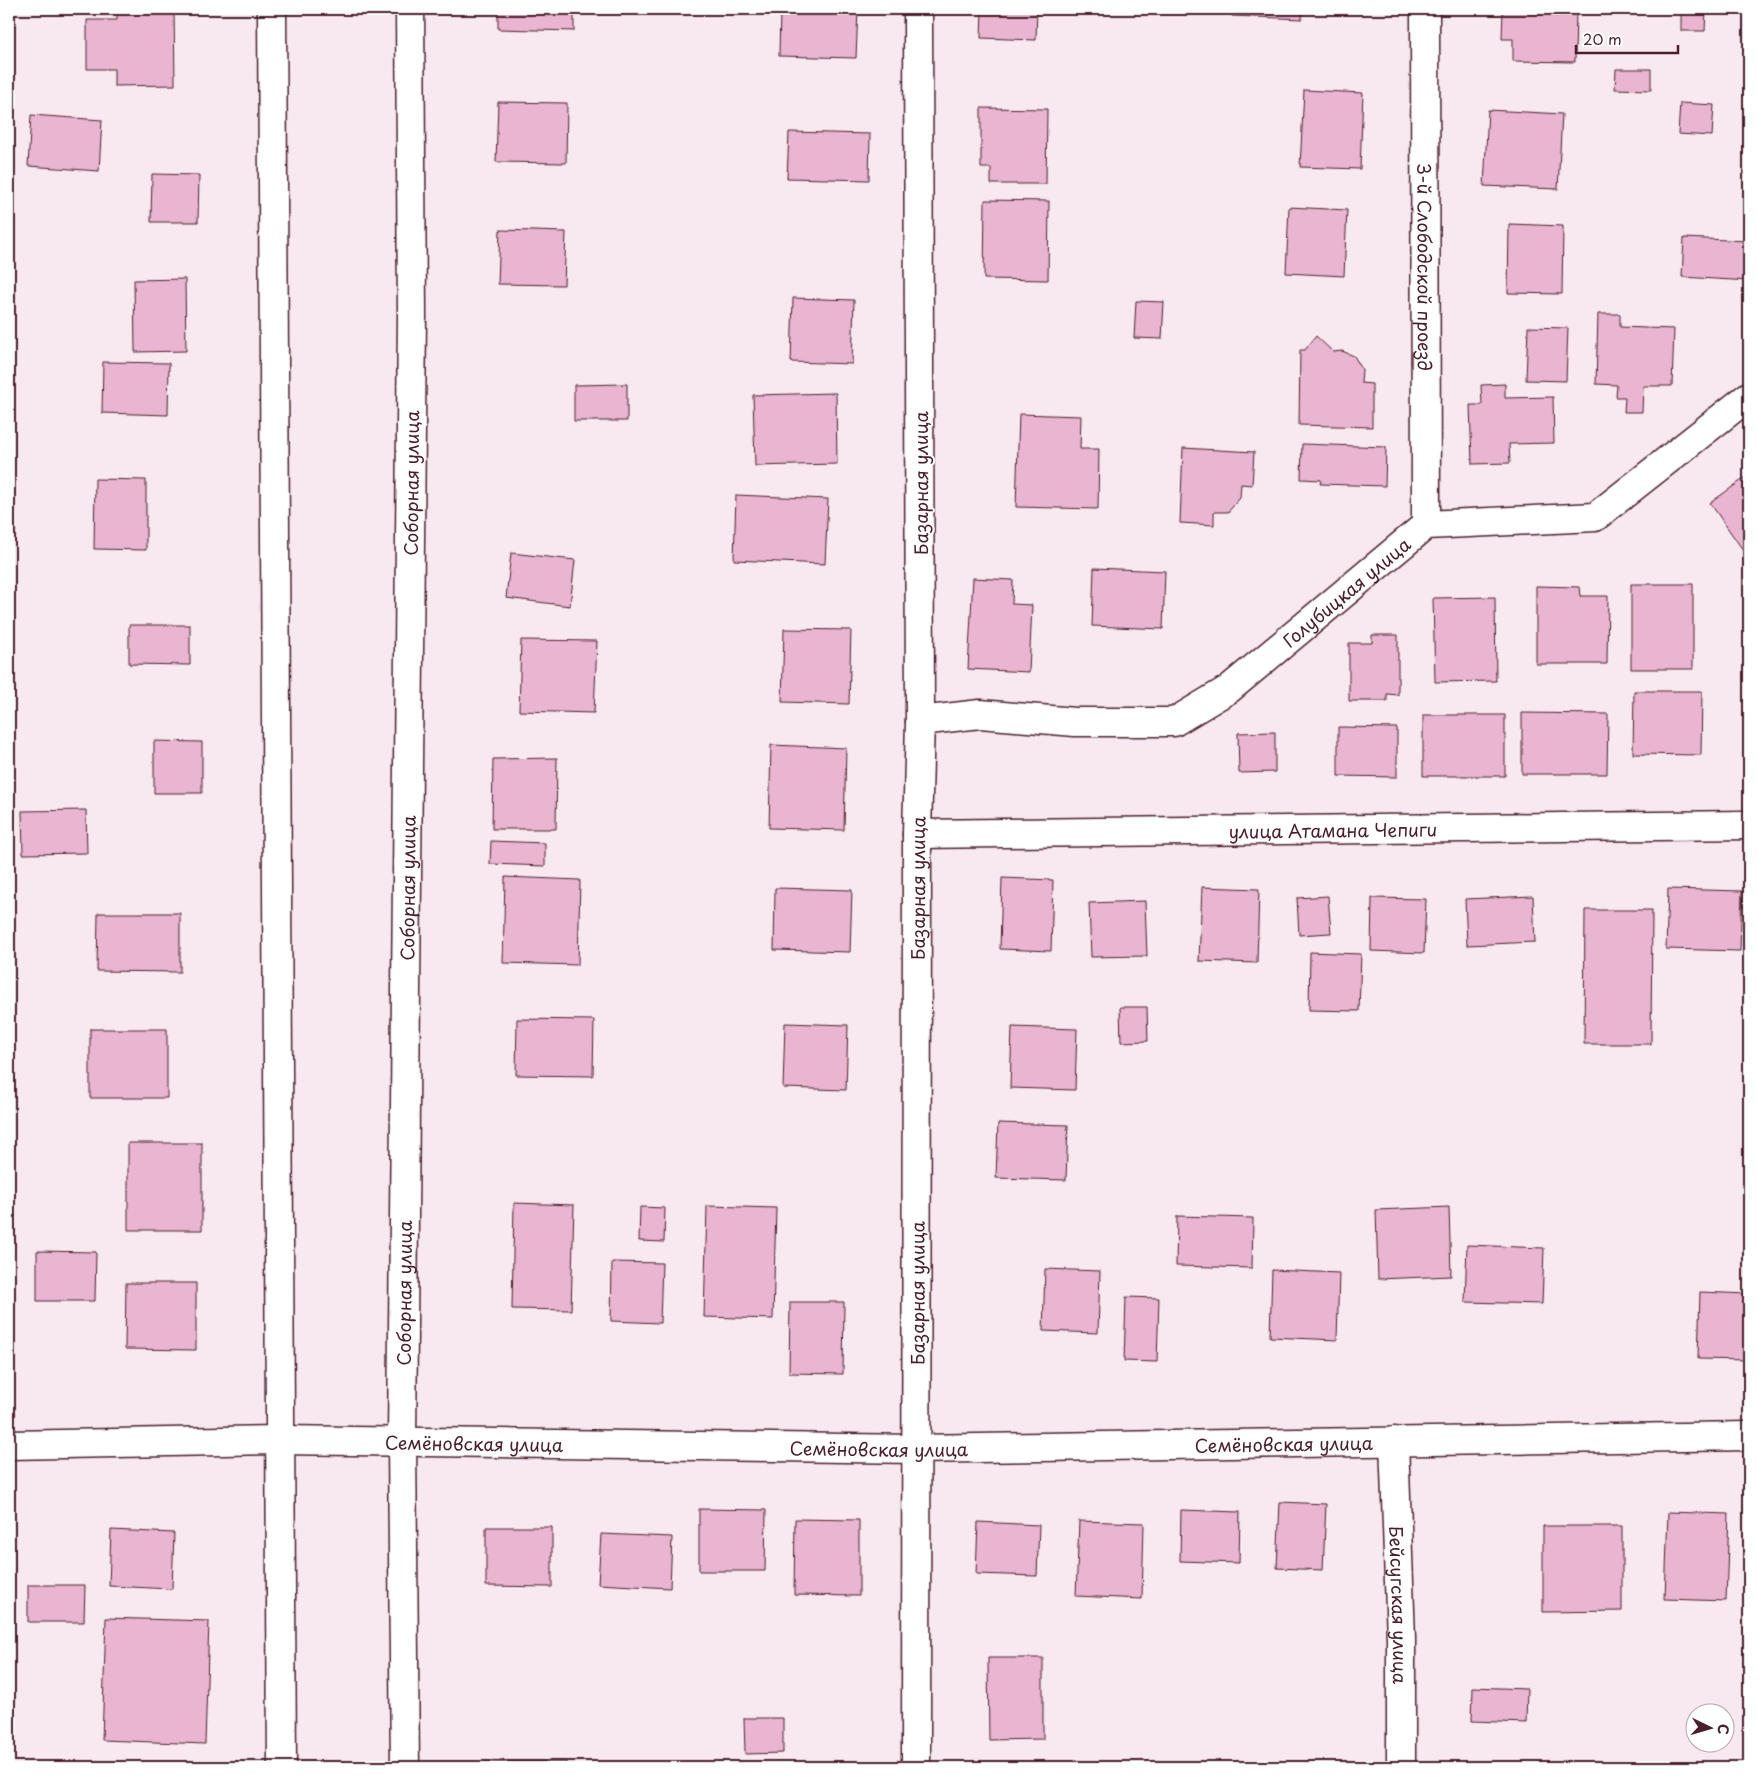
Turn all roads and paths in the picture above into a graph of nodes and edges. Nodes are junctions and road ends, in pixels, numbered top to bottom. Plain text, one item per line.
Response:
1 (272, 9) edge
2 (410, 9) edge
3 (918, 9) edge
4 (1425, 9) edge
5 (1749, 396) edge
6 (1426, 525) junction
7 (920, 721) junction
8 (1749, 825) edge
9 (917, 834) junction
10 (1749, 1436) edge
11 (280, 1440) junction
12 (1394, 1441) junction
13 (402, 1443) junction
14 (9, 1444) edge
15 (916, 1449) junction
16 (282, 1767) edge
17 (405, 1767) edge
18 (916, 1767) edge
19 (1401, 1767) edge

1 - 11 street
2 - 13 street, Соборная улица
3 - 7 street, Базарная улица
4 - 6 street, 3-й Слободской проезд
5 - 6 street, Голубицкая улица
6 - 7 street, Голубицкая улица
7 - 9 street, Базарная улица
8 - 9 street, улица Атамана Чепиги
9 - 15 street, Базарная улица
10 - 12 street, Семёновская улица
11 - 13 street, Семёновская улица
11 - 14 street, Семёновская улица
11 - 16 street
12 - 15 street, Семёновская улица
12 - 19 street, Бейсугская улица
13 - 15 street, Семёновская улица
13 - 17 street, Соборная улица
15 - 18 street, Базарная улица

